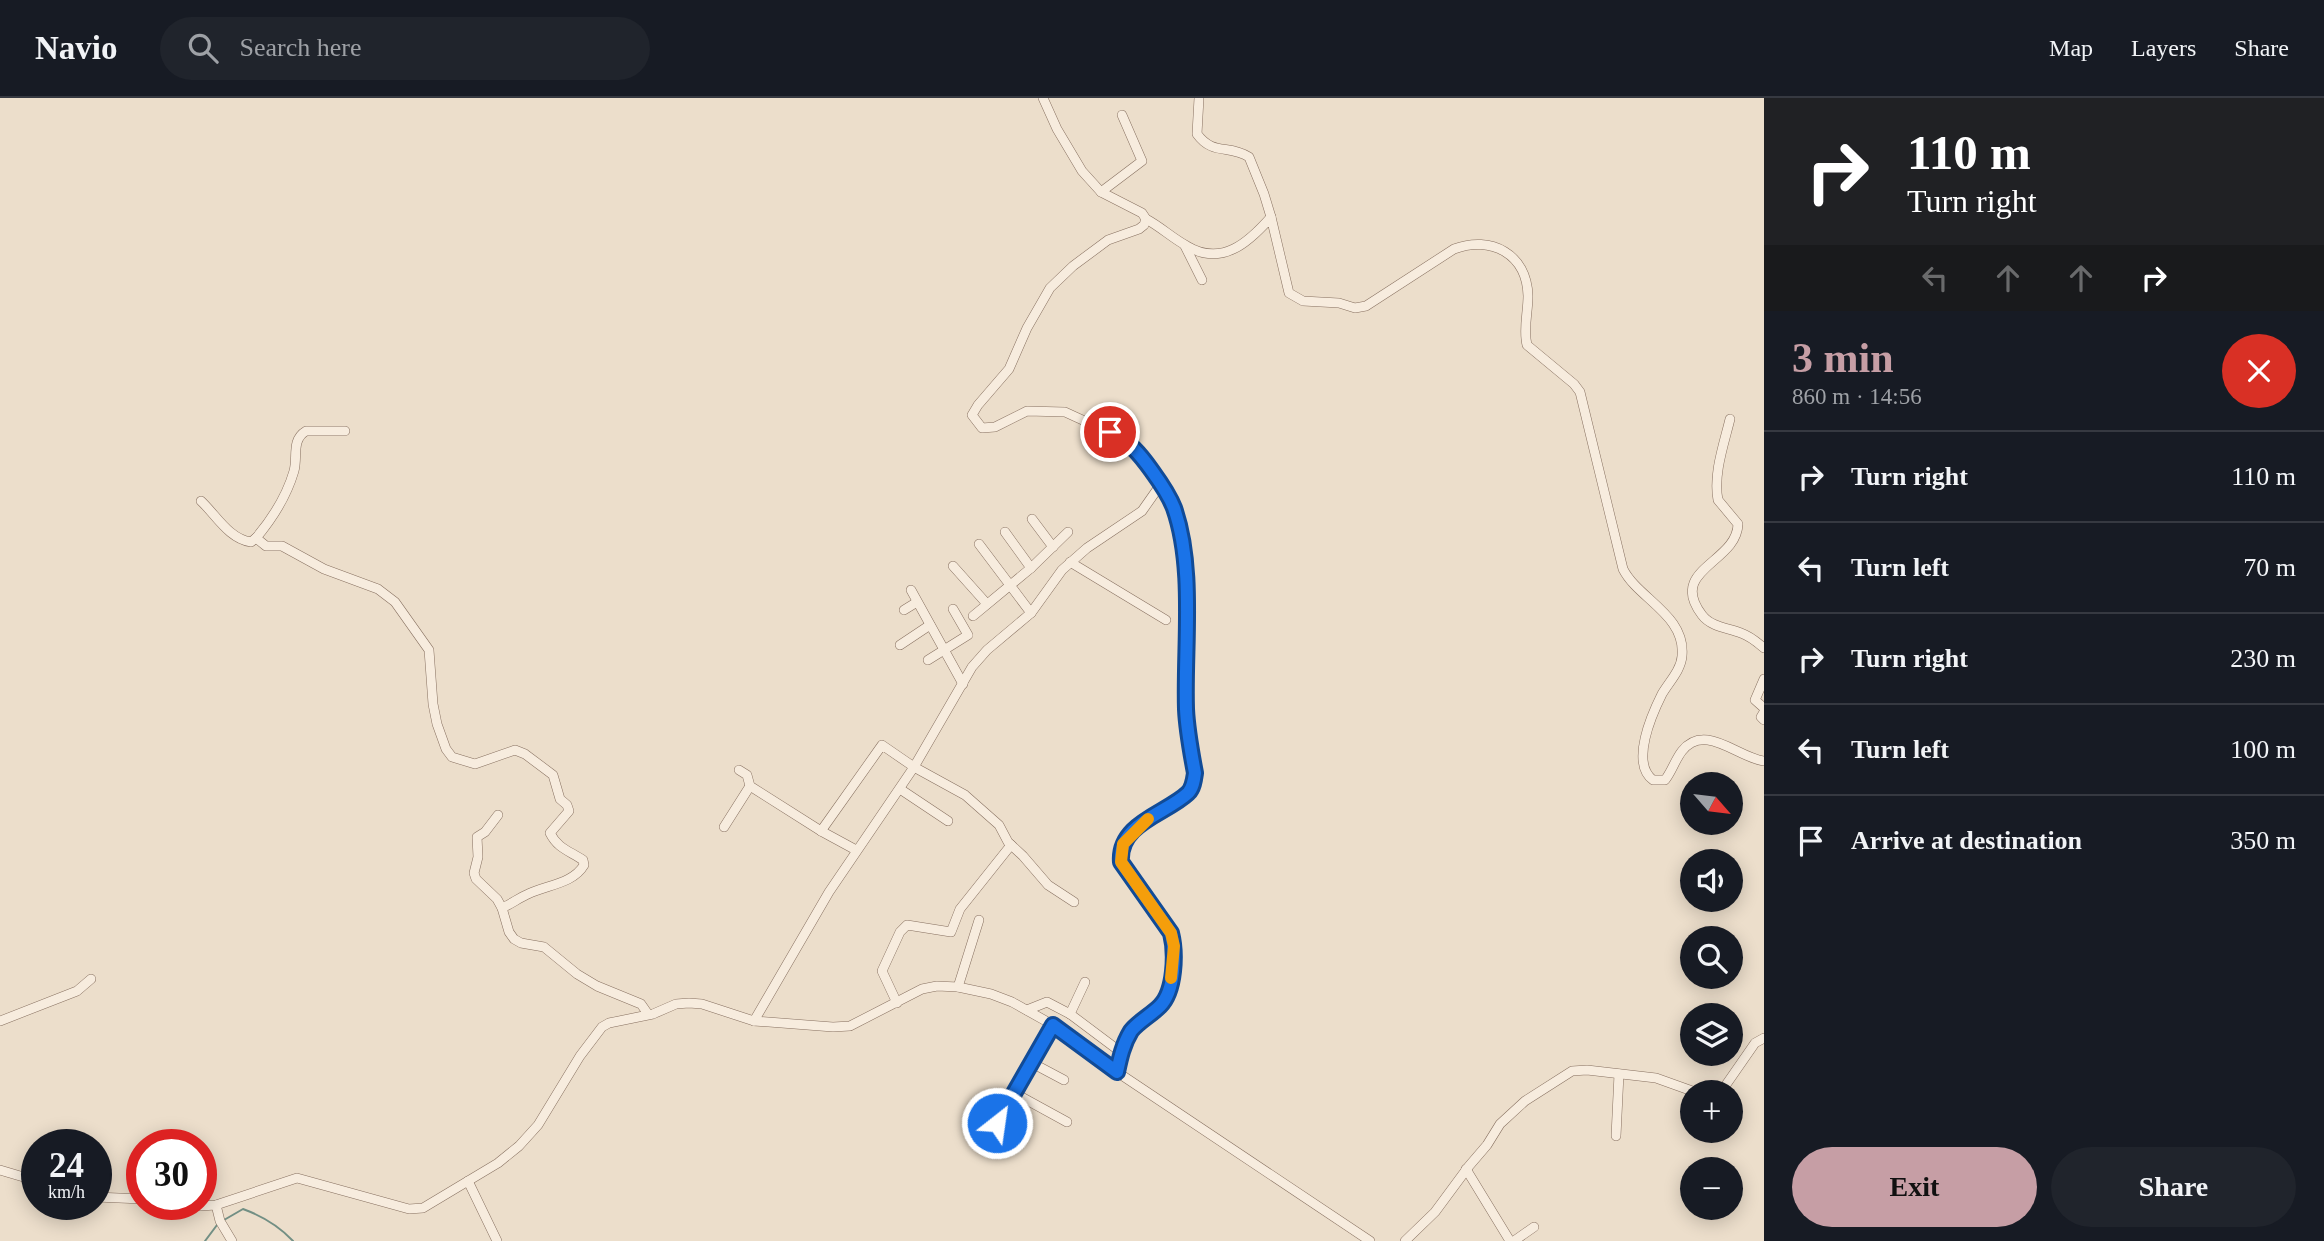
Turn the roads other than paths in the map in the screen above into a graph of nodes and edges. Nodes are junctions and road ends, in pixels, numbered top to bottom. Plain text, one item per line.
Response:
1 (1043, 98) edge
2 (1199, 98) edge
3 (1122, 115) dead end
4 (1101, 192) junction
5 (1270, 217) junction
6 (1146, 219) junction
7 (1184, 245) junction
8 (1202, 280) dead end
9 (1730, 419) dead end
10 (345, 431) dead end
11 (1161, 484) junction
12 (201, 501) dead end
13 (1032, 519) dead end
14 (1005, 532) dead end
15 (1068, 533) dead end
16 (256, 538) junction
17 (979, 544) dead end
18 (1053, 547) junction
19 (1070, 562) junction
20 (953, 566) dead end
21 (1031, 568) junction
22 (1009, 585) junction
23 (911, 590) dead end
24 (917, 602) junction
25 (987, 604) junction
26 (953, 609) dead end
27 (904, 610) dead end
28 (1031, 613) junction
29 (973, 616) dead end
30 (1166, 620) dead end
31 (930, 625) junction
32 (900, 645) dead end
33 (1764, 648) edge
34 (945, 650) junction
35 (928, 660) dead end
36 (1764, 679) edge
37 (963, 684) junction
38 (1764, 710) edge
39 (1764, 720) edge
40 (1764, 761) edge
41 (914, 767) junction
42 (739, 770) dead end
43 (750, 786) junction
44 (900, 789) junction
45 (498, 816) dead end
46 (948, 821) dead end
47 (724, 827) dead end
48 (821, 831) junction
49 (1012, 845) junction
50 (856, 850) junction
51 (1074, 902) dead end
52 (502, 908) junction
53 (978, 920) dead end
54 (92, 979) dead end
55 (1086, 982) dead end
56 (958, 986) junction
57 (897, 1003) junction
58 (1027, 1010) junction
59 (649, 1014) junction
60 (1070, 1014) junction
61 (0, 1021) edge
62 (754, 1021) junction
63 (1053, 1025) junction
64 (1764, 1038) edge
65 (1122, 1053) junction
66 (1032, 1063) junction
67 (1117, 1072) junction
68 (1619, 1074) junction
69 (1065, 1080) dead end
70 (1729, 1080) edge
71 (1680, 1087) edge
72 (1014, 1093) junction
73 (1067, 1122) dead end
74 (1019, 1136) dead end
75 (1616, 1136) dead end
76 (1466, 1169) junction
77 (0, 1170) edge
78 (21, 1176) edge
79 (468, 1181) junction
80 (217, 1205) edge
81 (217, 1209) edge
82 (1534, 1227) dead end
83 (230, 1237) edge
84 (496, 1241) edge
85 (1370, 1241) edge
86 (1405, 1241) edge
87 (1512, 1241) edge

1 - 4 street
2 - 5 street
3 - 4 street
4 - 6 street
5 - 7 street
5 - 40 street
6 - 7 street
6 - 11 street
7 - 8 street
9 - 33 street
10 - 16 street
11 - 19 street
11 - 65 street
12 - 16 street
13 - 18 street
14 - 21 street
15 - 18 street
16 - 52 street
17 - 22 street
18 - 21 street
19 - 28 street
19 - 30 street
20 - 25 street
21 - 22 street
22 - 25 street
22 - 28 street
23 - 24 street
24 - 27 street
24 - 31 street
25 - 29 street
26 - 34 street
28 - 37 street
31 - 32 street
31 - 34 street
34 - 35 street
34 - 37 street
36 - 38 street
37 - 41 street
38 - 39 street
41 - 44 street
41 - 48 street
41 - 49 street
42 - 43 street
43 - 47 street
43 - 48 street
44 - 46 street
44 - 50 street
45 - 52 street
48 - 50 street
49 - 51 street
49 - 57 street
50 - 62 street
52 - 59 street
53 - 56 street
54 - 61 street
55 - 60 street
56 - 57 street
56 - 58 street
57 - 62 street
58 - 60 street
58 - 63 street
59 - 62 street
59 - 79 street
60 - 65 street
63 - 66 street
63 - 67 street
64 - 70 street
65 - 67 street
66 - 69 street
66 - 72 street
67 - 85 street
68 - 71 street
68 - 75 street
68 - 76 street
72 - 73 street
72 - 74 street
76 - 86 street
76 - 87 street
77 - 78 street
79 - 80 street
79 - 84 street
81 - 83 street
82 - 87 street

